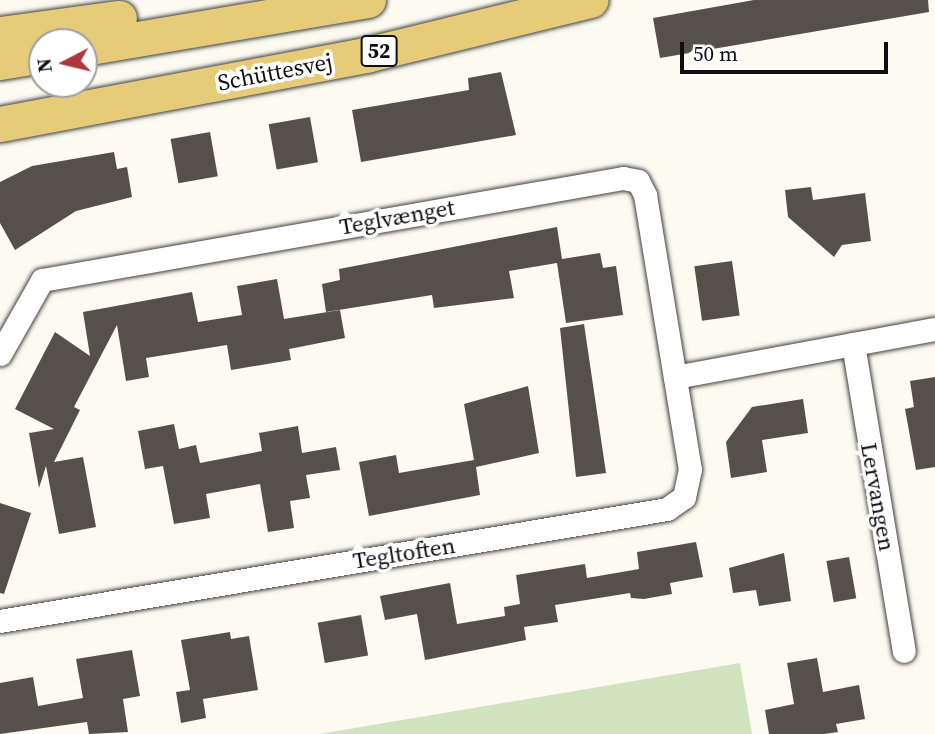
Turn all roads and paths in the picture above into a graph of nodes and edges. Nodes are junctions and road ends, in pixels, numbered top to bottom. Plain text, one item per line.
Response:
1 (223, 0) edge
2 (368, 0) edge
3 (590, 0) edge
4 (0, 34) edge
5 (98, 46) edge
6 (28, 57) edge
7 (0, 62) edge
8 (0, 124) edge
9 (935, 330) edge
10 (853, 344) junction
11 (0, 355) edge
12 (675, 377) junction
13 (0, 621) edge
14 (904, 651) dead end

1 - 4 main road
2 - 5 main road
3 - 8 main road, Schüttesvej / 52
6 - 7 main road
9 - 10 street
10 - 12 street
10 - 14 street, Lervangen
11 - 12 street, Teglvænget
12 - 13 street, Tegltoften

